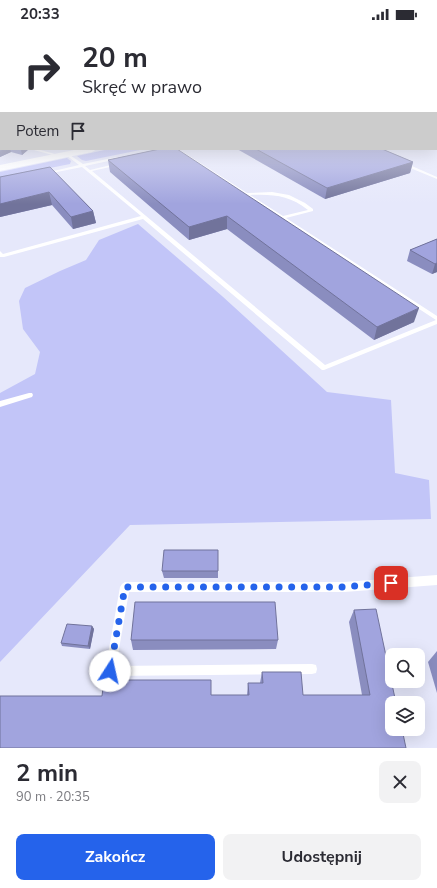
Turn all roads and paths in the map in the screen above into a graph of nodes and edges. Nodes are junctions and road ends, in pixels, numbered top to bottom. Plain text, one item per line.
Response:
1 (37, 150) edge
2 (87, 150) edge
3 (165, 154) edge
4 (64, 155) junction
5 (125, 157) edge
6 (397, 161) edge
7 (127, 162) edge
8 (82, 166) junction
9 (0, 168) edge
10 (89, 171) junction
11 (45, 174) edge
12 (437, 178) edge
13 (245, 194) junction
14 (144, 217) junction
15 (283, 218) junction
16 (0, 253) edge
17 (437, 319) edge
18 (437, 322) edge
19 (30, 395) dead end
20 (0, 404) edge
21 (437, 580) edge
22 (312, 669) dead end

1 - 4 lane
2 - 4 street
3 - 13 lane
4 - 8 lane
4 - 9 street
5 - 8 lane
6 - 12 lane
7 - 10 lane
8 - 10 lane
8 - 11 lane
10 - 14 lane
13 - 15 lane
13 - 15 lane
14 - 16 lane
14 - 18 lane
15 - 17 lane
19 - 20 lane
21 - 22 lane

